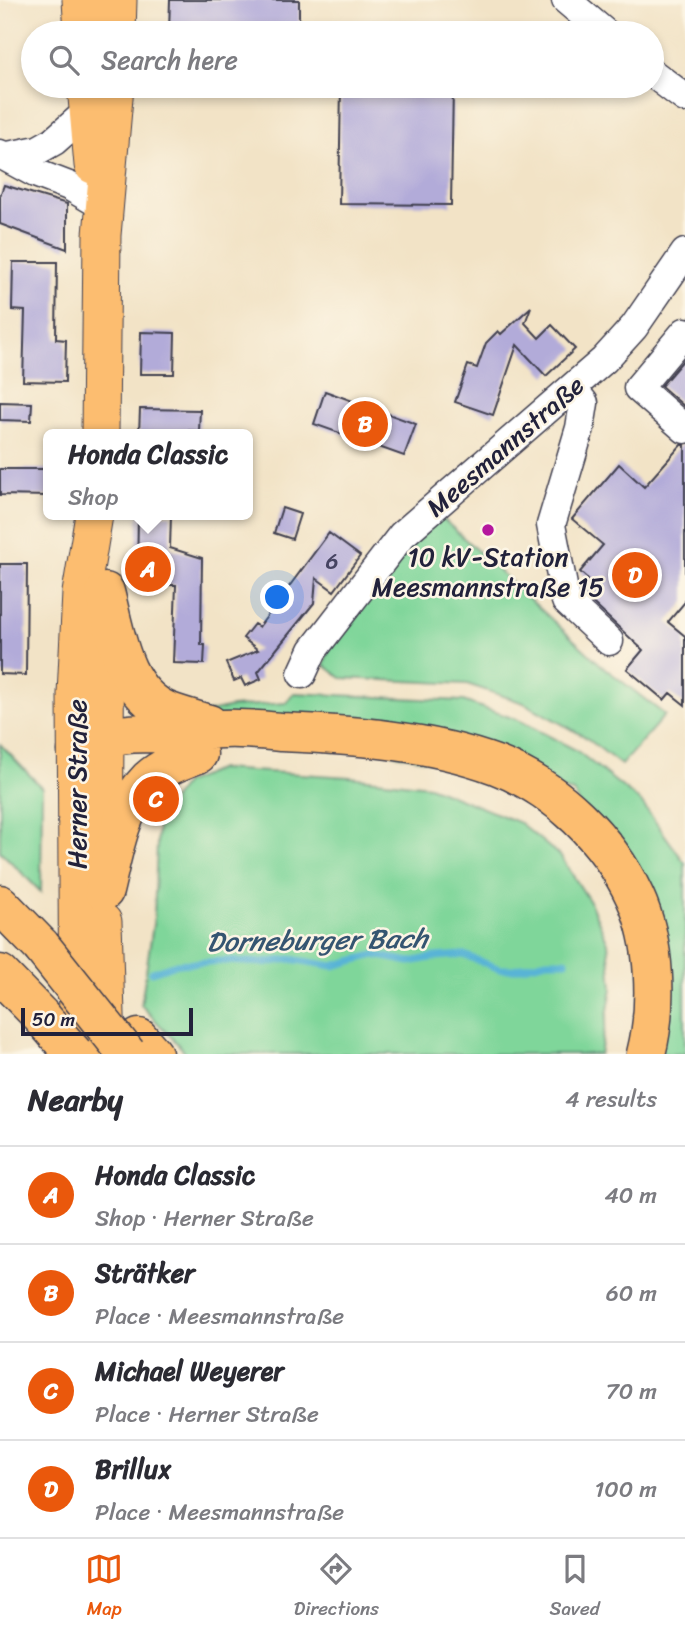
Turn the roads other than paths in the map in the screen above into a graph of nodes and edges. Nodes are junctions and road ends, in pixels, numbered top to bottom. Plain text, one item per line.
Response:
1 (81, 0) edge
2 (118, 0) edge
3 (572, 2) edge
4 (82, 21) edge
5 (117, 21) edge
6 (592, 21) edge
7 (664, 82) edge
8 (115, 98) edge
9 (685, 98) edge
10 (86, 99) edge
11 (4, 155) edge
12 (100, 219) junction
13 (685, 253) edge
14 (685, 332) edge
15 (572, 387) junction
16 (100, 429) edge
17 (685, 429) edge
18 (93, 520) edge
19 (101, 520) edge
20 (106, 592) junction
21 (609, 641) dead end
22 (302, 674) dead end
23 (211, 741) junction
24 (96, 748) junction
25 (104, 891) junction
26 (0, 904) edge
27 (0, 974) edge
28 (132, 1050) edge
29 (76, 1054) edge
30 (628, 1054) edge
31 (646, 1054) edge

1 - 4 main road
2 - 5 main road
3 - 6 street
7 - 9 street
8 - 12 main road
10 - 11 street
10 - 12 main road
11 - 12 street
12 - 16 main road
13 - 15 street, Meesmannstraße
14 - 17 street
15 - 21 street
15 - 22 street, Meesmannstraße
18 - 24 main road, Herner Straße
19 - 20 main road, Herner Straße
20 - 23 highway
20 - 24 main road, Herner Straße
23 - 24 highway
23 - 25 highway
23 - 30 highway
23 - 31 highway
24 - 25 main road, Herner Straße
24 - 29 main road, Herner Straße
25 - 28 main road, Herner Straße
26 - 28 highway, bridge
27 - 29 highway, bridge

